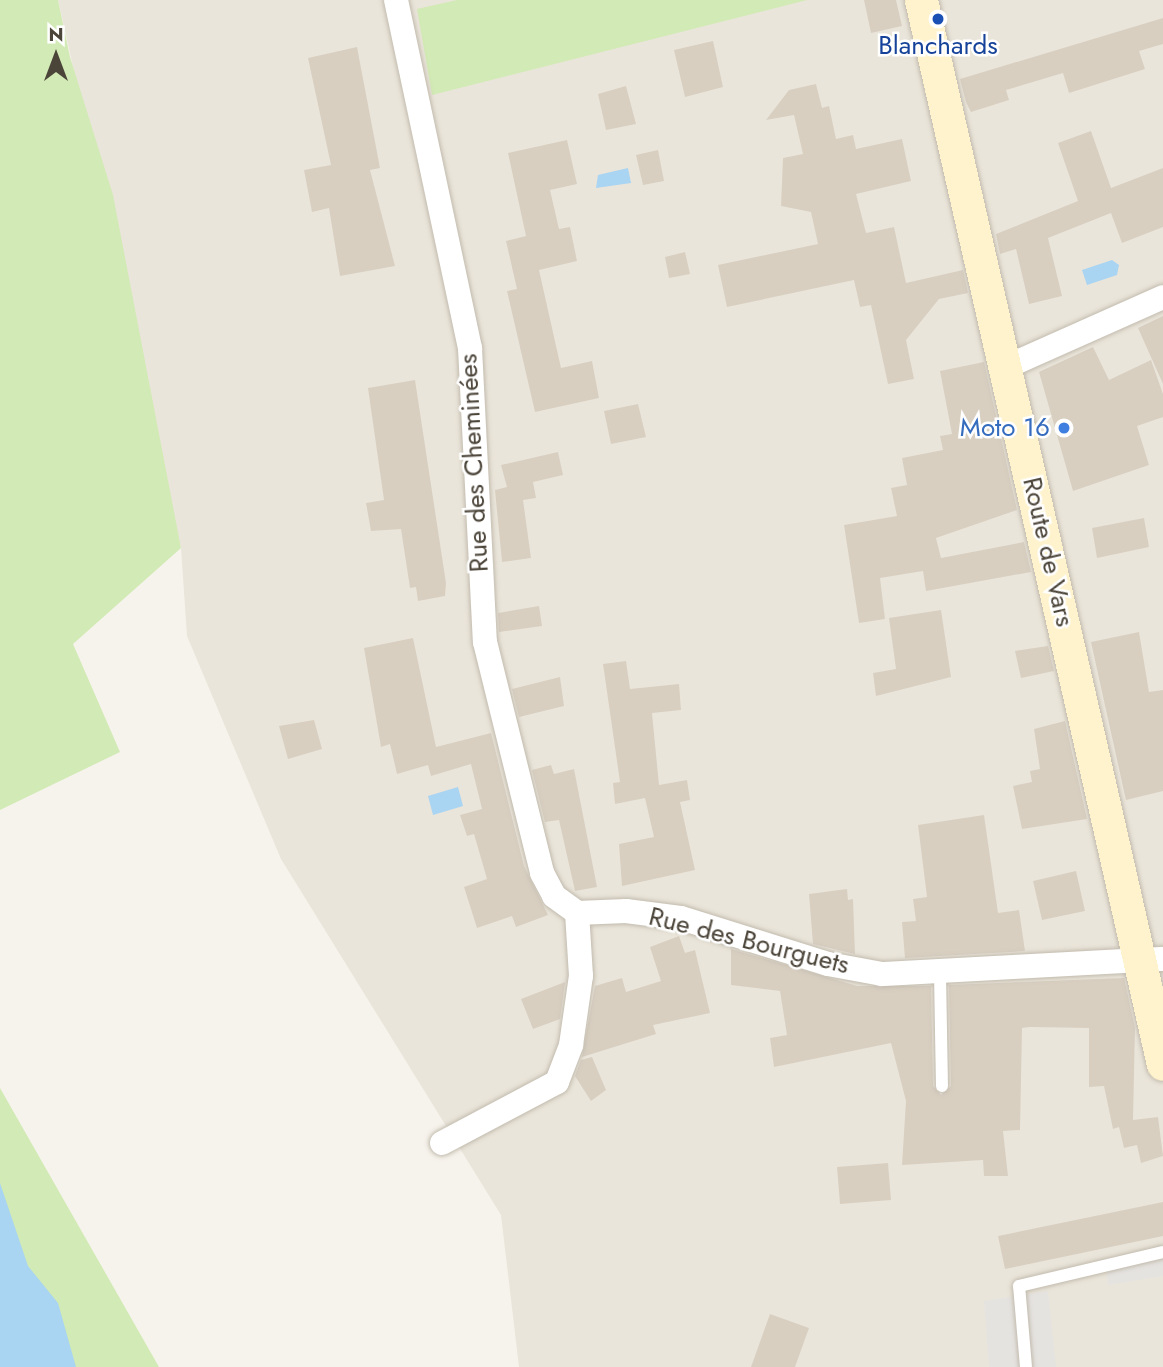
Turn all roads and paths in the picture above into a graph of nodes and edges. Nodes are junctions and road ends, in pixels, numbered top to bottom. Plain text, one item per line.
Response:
1 (396, 0) edge
2 (921, 0) edge
3 (1163, 297) edge
4 (1006, 367) junction
5 (577, 913) junction
6 (1152, 960) edge
7 (940, 972) junction
8 (1163, 1064) edge
9 (942, 1086) dead end
10 (442, 1143) dead end
11 (1163, 1252) edge
12 (1026, 1367) edge

1 - 5 street, Rue des Cheminées
2 - 4 main road, Route de Vars
3 - 4 street
4 - 6 main road, Route de Vars
5 - 7 street, Rue des Bourguets
5 - 10 street
6 - 7 street, Rue des Bourguets
6 - 8 main road, Route de Vars
7 - 9 lane
11 - 12 lane

